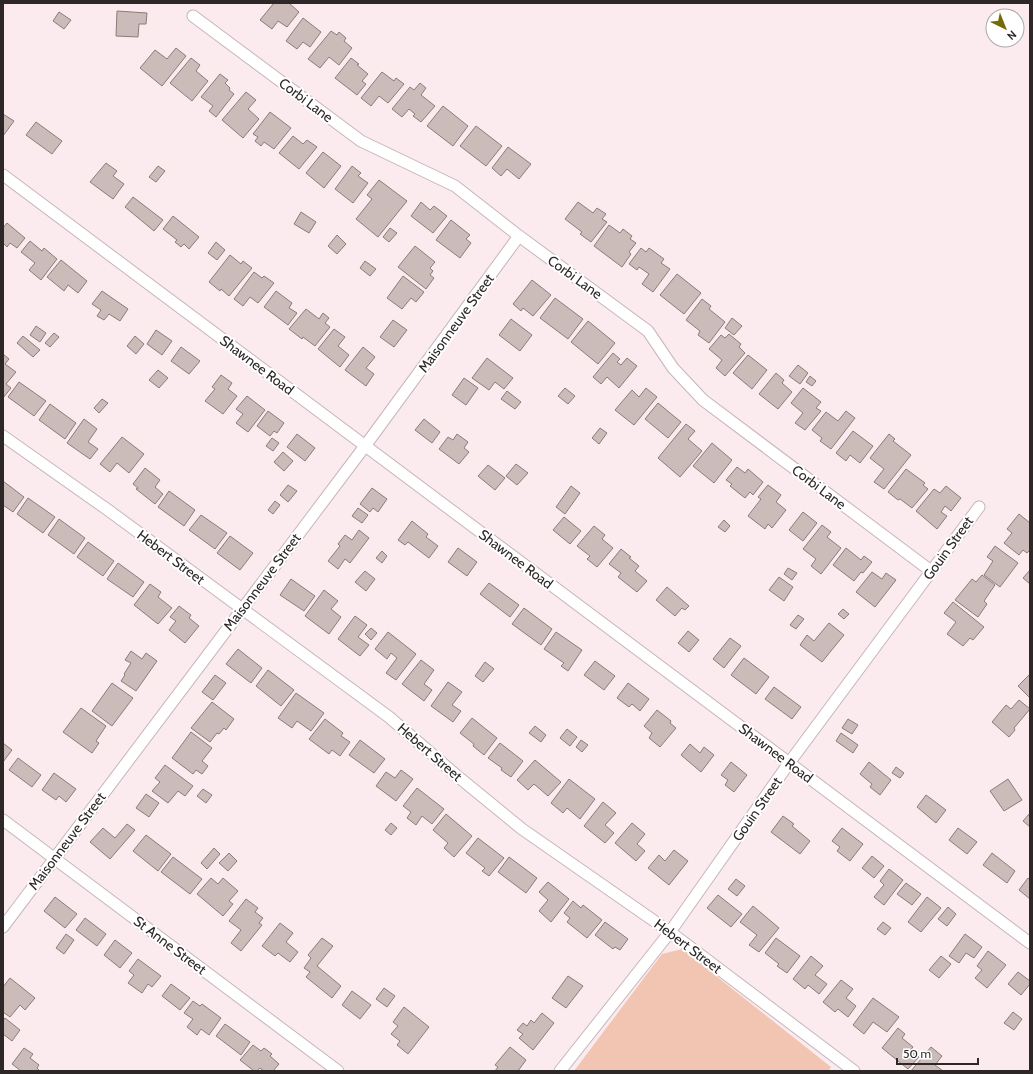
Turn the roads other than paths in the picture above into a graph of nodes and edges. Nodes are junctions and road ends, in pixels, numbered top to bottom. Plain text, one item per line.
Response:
1 (193, 16) dead end
2 (3, 175) edge
3 (519, 236) junction
4 (3, 436) edge
5 (365, 446) junction
6 (979, 507) dead end
7 (931, 571) junction
8 (241, 609) junction
9 (789, 763) junction
10 (3, 820) edge
11 (54, 858) junction
12 (3, 927) edge
13 (670, 932) junction
14 (1030, 943) edge
15 (338, 1071) edge
16 (560, 1071) edge
17 (854, 1071) edge

1 - 3 street, Corbi Lane
2 - 5 street, Shawnee Road
3 - 5 street, Maisonneuve Street
3 - 7 street, Corbi Lane
4 - 8 street, Hebert Street
5 - 8 street, Maisonneuve Street
5 - 9 street, Shawnee Road
6 - 7 street, Gouin Street
7 - 9 street, Gouin Street
8 - 11 street, Maisonneuve Street
8 - 13 street, Hebert Street
9 - 13 street, Gouin Street
9 - 14 street, Shawnee Road
10 - 11 street, St Anne Street
11 - 12 street, Maisonneuve Street
11 - 15 street, St Anne Street
13 - 16 street, Gouin Street
13 - 17 street, Hebert Street

